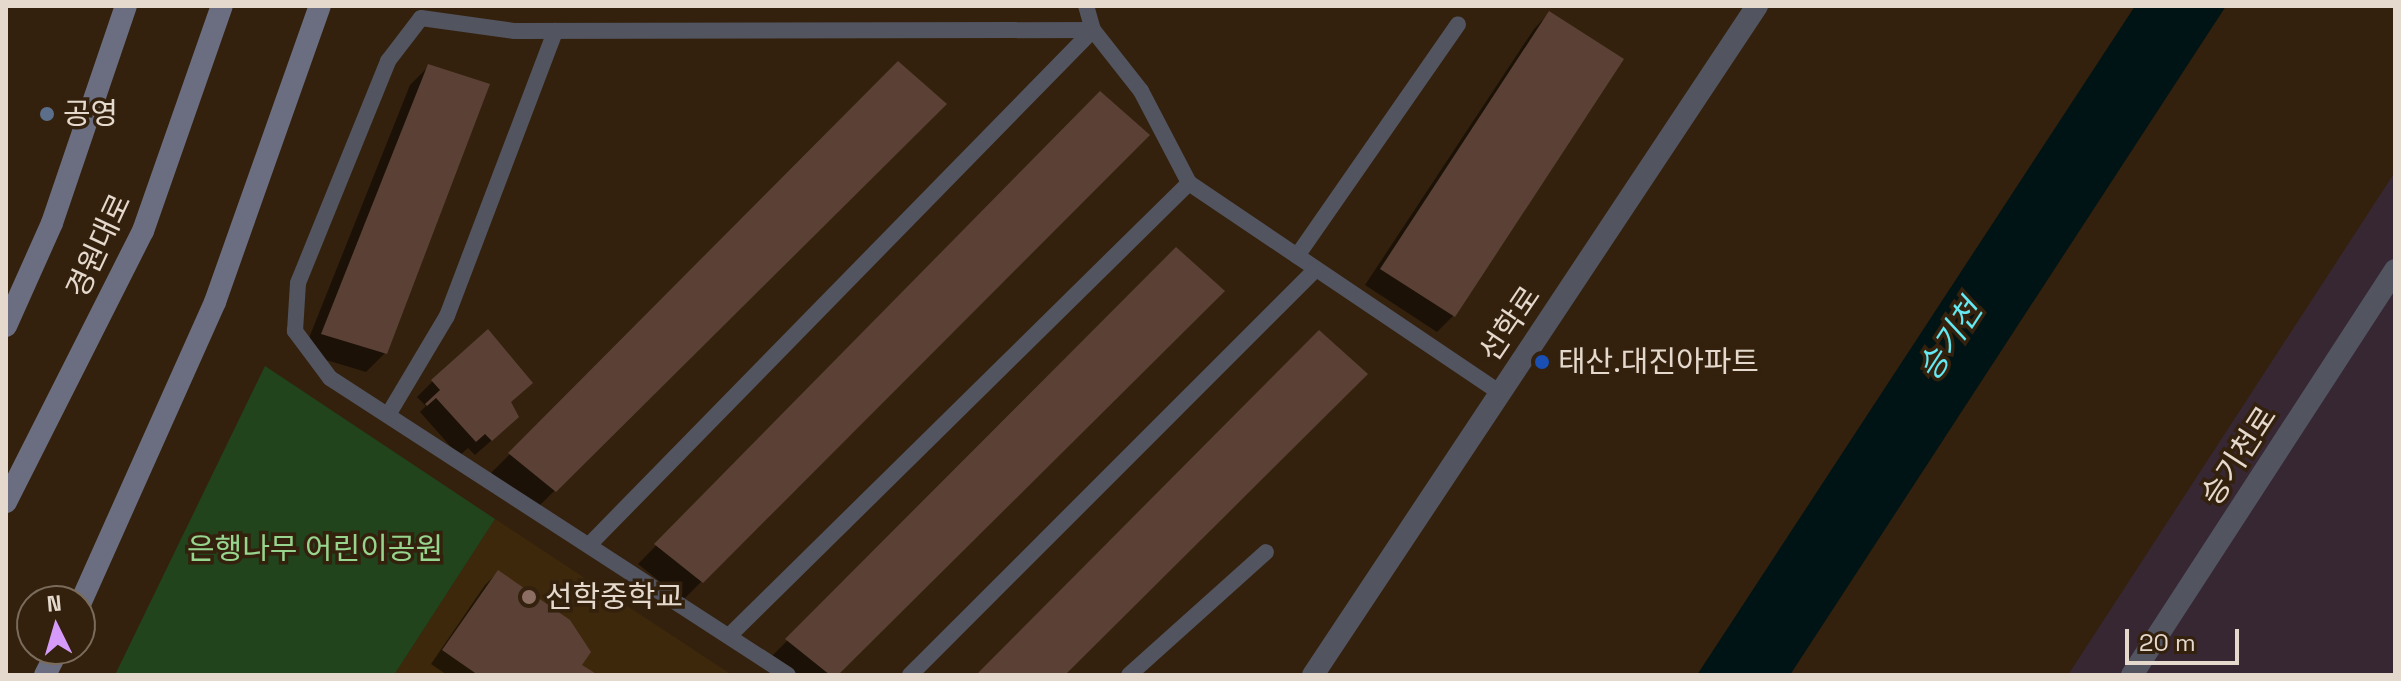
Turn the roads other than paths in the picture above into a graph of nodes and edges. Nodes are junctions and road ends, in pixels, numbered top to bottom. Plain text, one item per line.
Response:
1 (126, 6) edge
2 (222, 6) edge
3 (320, 6) edge
4 (1086, 6) edge
5 (1757, 6) edge
6 (423, 12) edge
7 (1458, 24) dead end
8 (1093, 30) junction
9 (555, 31) junction
10 (1189, 183) junction
11 (1297, 256) junction
12 (1316, 269) junction
13 (2395, 270) edge
14 (6, 326) edge
15 (1500, 393) junction
16 (388, 415) junction
17 (6, 502) edge
18 (590, 544) junction
19 (1266, 552) dead end
20 (88, 585) edge
21 (730, 635) junction
22 (788, 675) edge
23 (910, 675) edge
24 (1129, 675) edge
25 (1313, 675) edge
26 (2132, 675) edge

1 - 14 main road
2 - 17 main road, 경원대로
3 - 20 main road
4 - 8 lane
5 - 15 street, 선학로
6 - 9 lane
6 - 16 lane
7 - 11 lane
8 - 9 lane
8 - 10 lane
8 - 18 lane
9 - 16 lane
10 - 11 lane
10 - 21 lane
11 - 12 lane
12 - 15 lane
12 - 23 lane
13 - 26 street, 승기천로
15 - 25 street, 선학로
16 - 18 lane
18 - 21 lane
19 - 24 lane
21 - 22 lane

